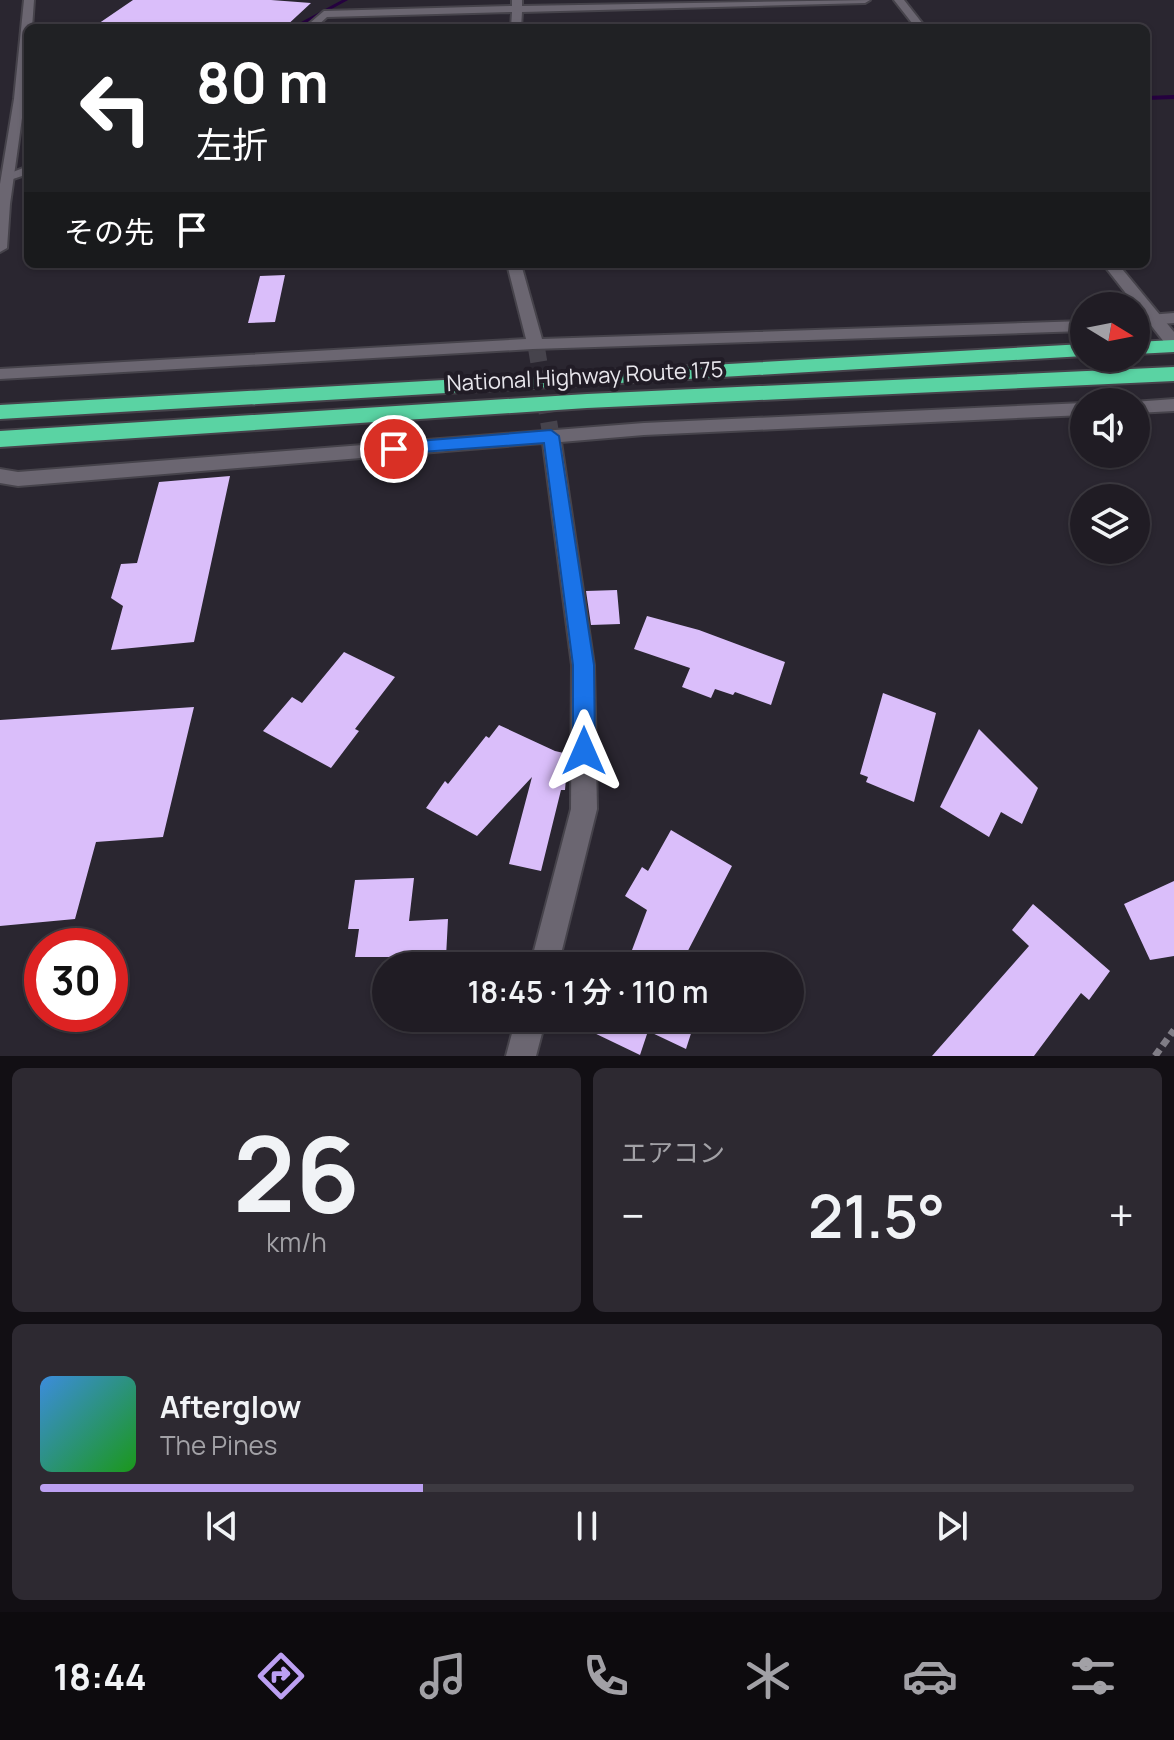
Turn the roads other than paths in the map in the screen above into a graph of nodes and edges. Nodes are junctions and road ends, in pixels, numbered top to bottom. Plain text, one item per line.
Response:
1 (29, 0) edge
2 (865, 0) edge
3 (899, 0) edge
4 (517, 4) edge
5 (26, 24) edge
6 (313, 24) edge
7 (516, 24) edge
8 (918, 24) edge
9 (24, 46) edge
10 (24, 171) edge
11 (10, 176) junction
12 (2, 201) edge
13 (0, 248) edge
14 (515, 268) edge
15 (1113, 268) edge
16 (1174, 318) edge
17 (1150, 319) edge
18 (1154, 319) junction
19 (1070, 326) edge
20 (1174, 344) edge
21 (536, 345) junction
22 (1150, 347) edge
23 (1070, 351) edge
24 (0, 374) edge
25 (1174, 374) edge
26 (1174, 405) edge
27 (1150, 406) edge
28 (1070, 410) edge
29 (6, 411) edge
30 (551, 436) junction
31 (3, 439) edge
32 (0, 476) edge
33 (548, 952) edge
34 (527, 1032) edge
35 (521, 1056) edge

1 - 5 street
2 - 4 street
3 - 8 street
4 - 6 street
4 - 7 street
9 - 11 street
10 - 11 street
11 - 12 street
12 - 13 street
14 - 21 street
15 - 18 street
16 - 18 street
17 - 18 street
18 - 20 street
19 - 21 street
20 - 22 highway
21 - 24 street
23 - 29 highway, National Highway Route 175
25 - 31 highway, National Highway Route 175
26 - 27 street
28 - 30 street
30 - 32 street
30 - 33 street
34 - 35 street

